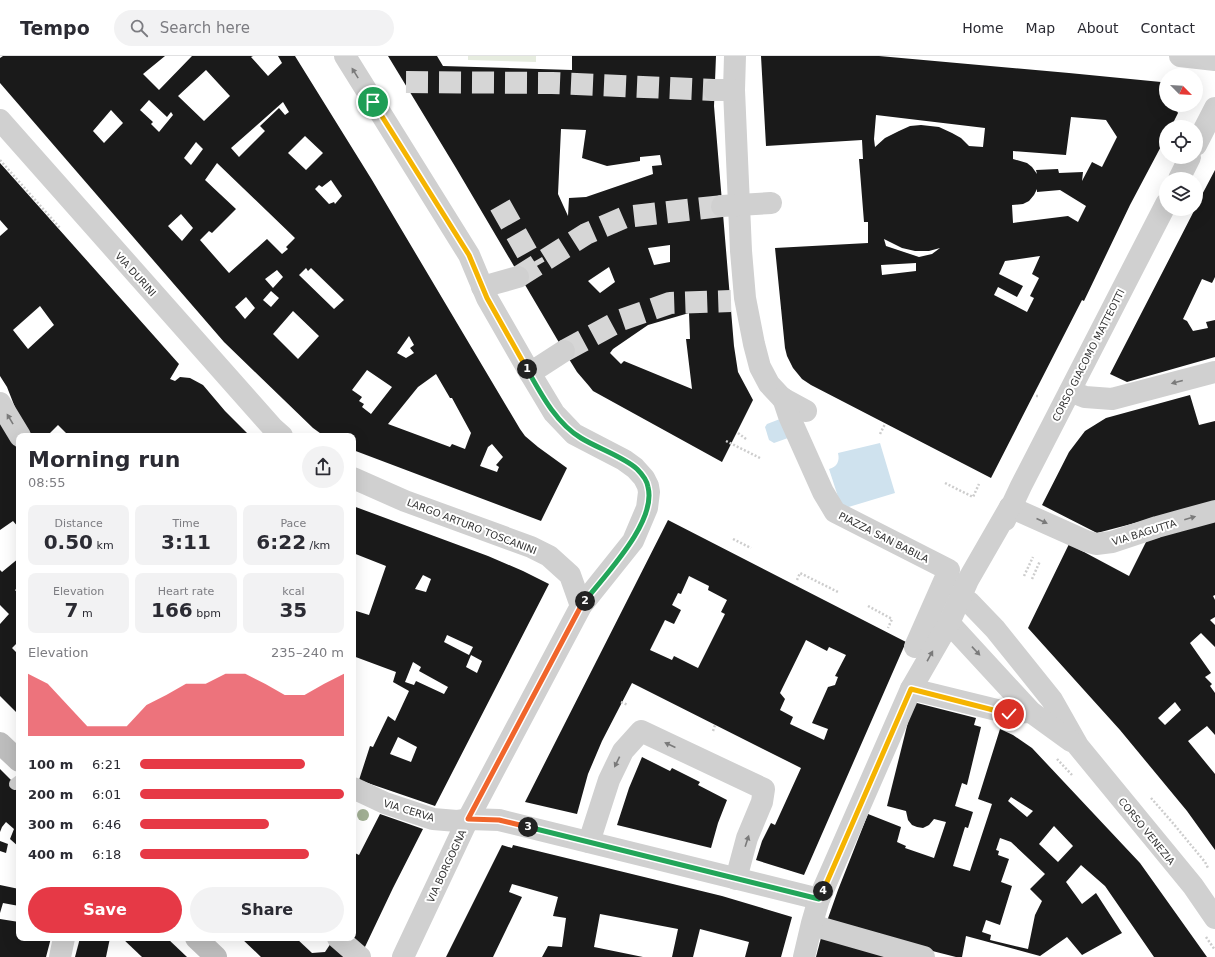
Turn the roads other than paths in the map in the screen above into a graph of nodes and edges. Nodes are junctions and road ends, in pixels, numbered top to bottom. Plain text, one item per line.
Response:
1 (344, 56) edge
2 (735, 56) edge
3 (1180, 56) edge
4 (1215, 60) edge
5 (1215, 108) edge
6 (0, 120) edge
7 (1203, 131) edge
8 (771, 203) dead end
9 (731, 206) junction
10 (1160, 216) edge
11 (518, 277) tunnel mouth
12 (482, 287) junction
13 (564, 351) tunnel mouth
14 (1215, 372) edge
15 (530, 373) junction
16 (1070, 390) junction
17 (782, 398) junction
18 (0, 403) edge
19 (806, 411) dead end
20 (277, 432) edge
21 (18, 433) edge
22 (356, 479) edge
23 (1010, 507) junction
24 (1215, 511) edge
25 (969, 602) junction
26 (581, 606) junction
27 (949, 623) junction
28 (915, 647) dead end
29 (911, 689) junction
30 (1032, 712) junction
31 (0, 743) edge
32 (1078, 746) junction
33 (16, 758) edge
34 (356, 789) edge
35 (468, 819) junction
36 (589, 842) junction
37 (736, 878) junction
38 (819, 899) junction
39 (1215, 918) edge
40 (822, 928) dead end
41 (63, 941) edge
42 (199, 941) edge
43 (341, 941) edge
44 (60, 957) edge
45 (216, 957) edge
46 (360, 957) edge
47 (403, 957) edge
48 (804, 957) edge
49 (924, 957) edge

12 -> 1 street
2 - 9 street
3 - 4 street
5 - 7 street
6 - 20 street, VIA DURINI
8 - 9 street
9 - 17 street
10 - 16 street, CORSO GIACOMO MATTEOTTI
11 - 12 street
12 - 15 street
13 - 15 street
14 -> 16 street
15 - 26 street
16 - 23 street, CORSO GIACOMO MATTEOTTI
17 - 19 street
17 - 28 street, PIAZZA SAN BABILA
21 -> 18 street
22 - 26 street, LARGO ARTURO TOSCANINI
23 -> 24 street, VIA BAGUTTA
23 - 25 street
23 - 27 street
25 - 27 street
25 - 32 street, CORSO VENEZIA
26 - 35 street, VIA BORGOGNA
29 -> 27 street
27 -> 30 street, CORSO VENEZIA
29 - 30 street
29 - 38 street
30 - 32 street, CORSO VENEZIA
31 - 33 street
32 - 39 street, CORSO VENEZIA
34 - 35 street, VIA CERVA
35 - 36 street, VIA CERVA
35 - 47 street, VIA BORGOGNA
36 - 37 street, VIA CERVA
37 -> 36 street
37 - 38 street, VIA CERVA
38 - 48 street
40 - 49 street
41 - 44 street
42 - 45 street
43 - 46 street

